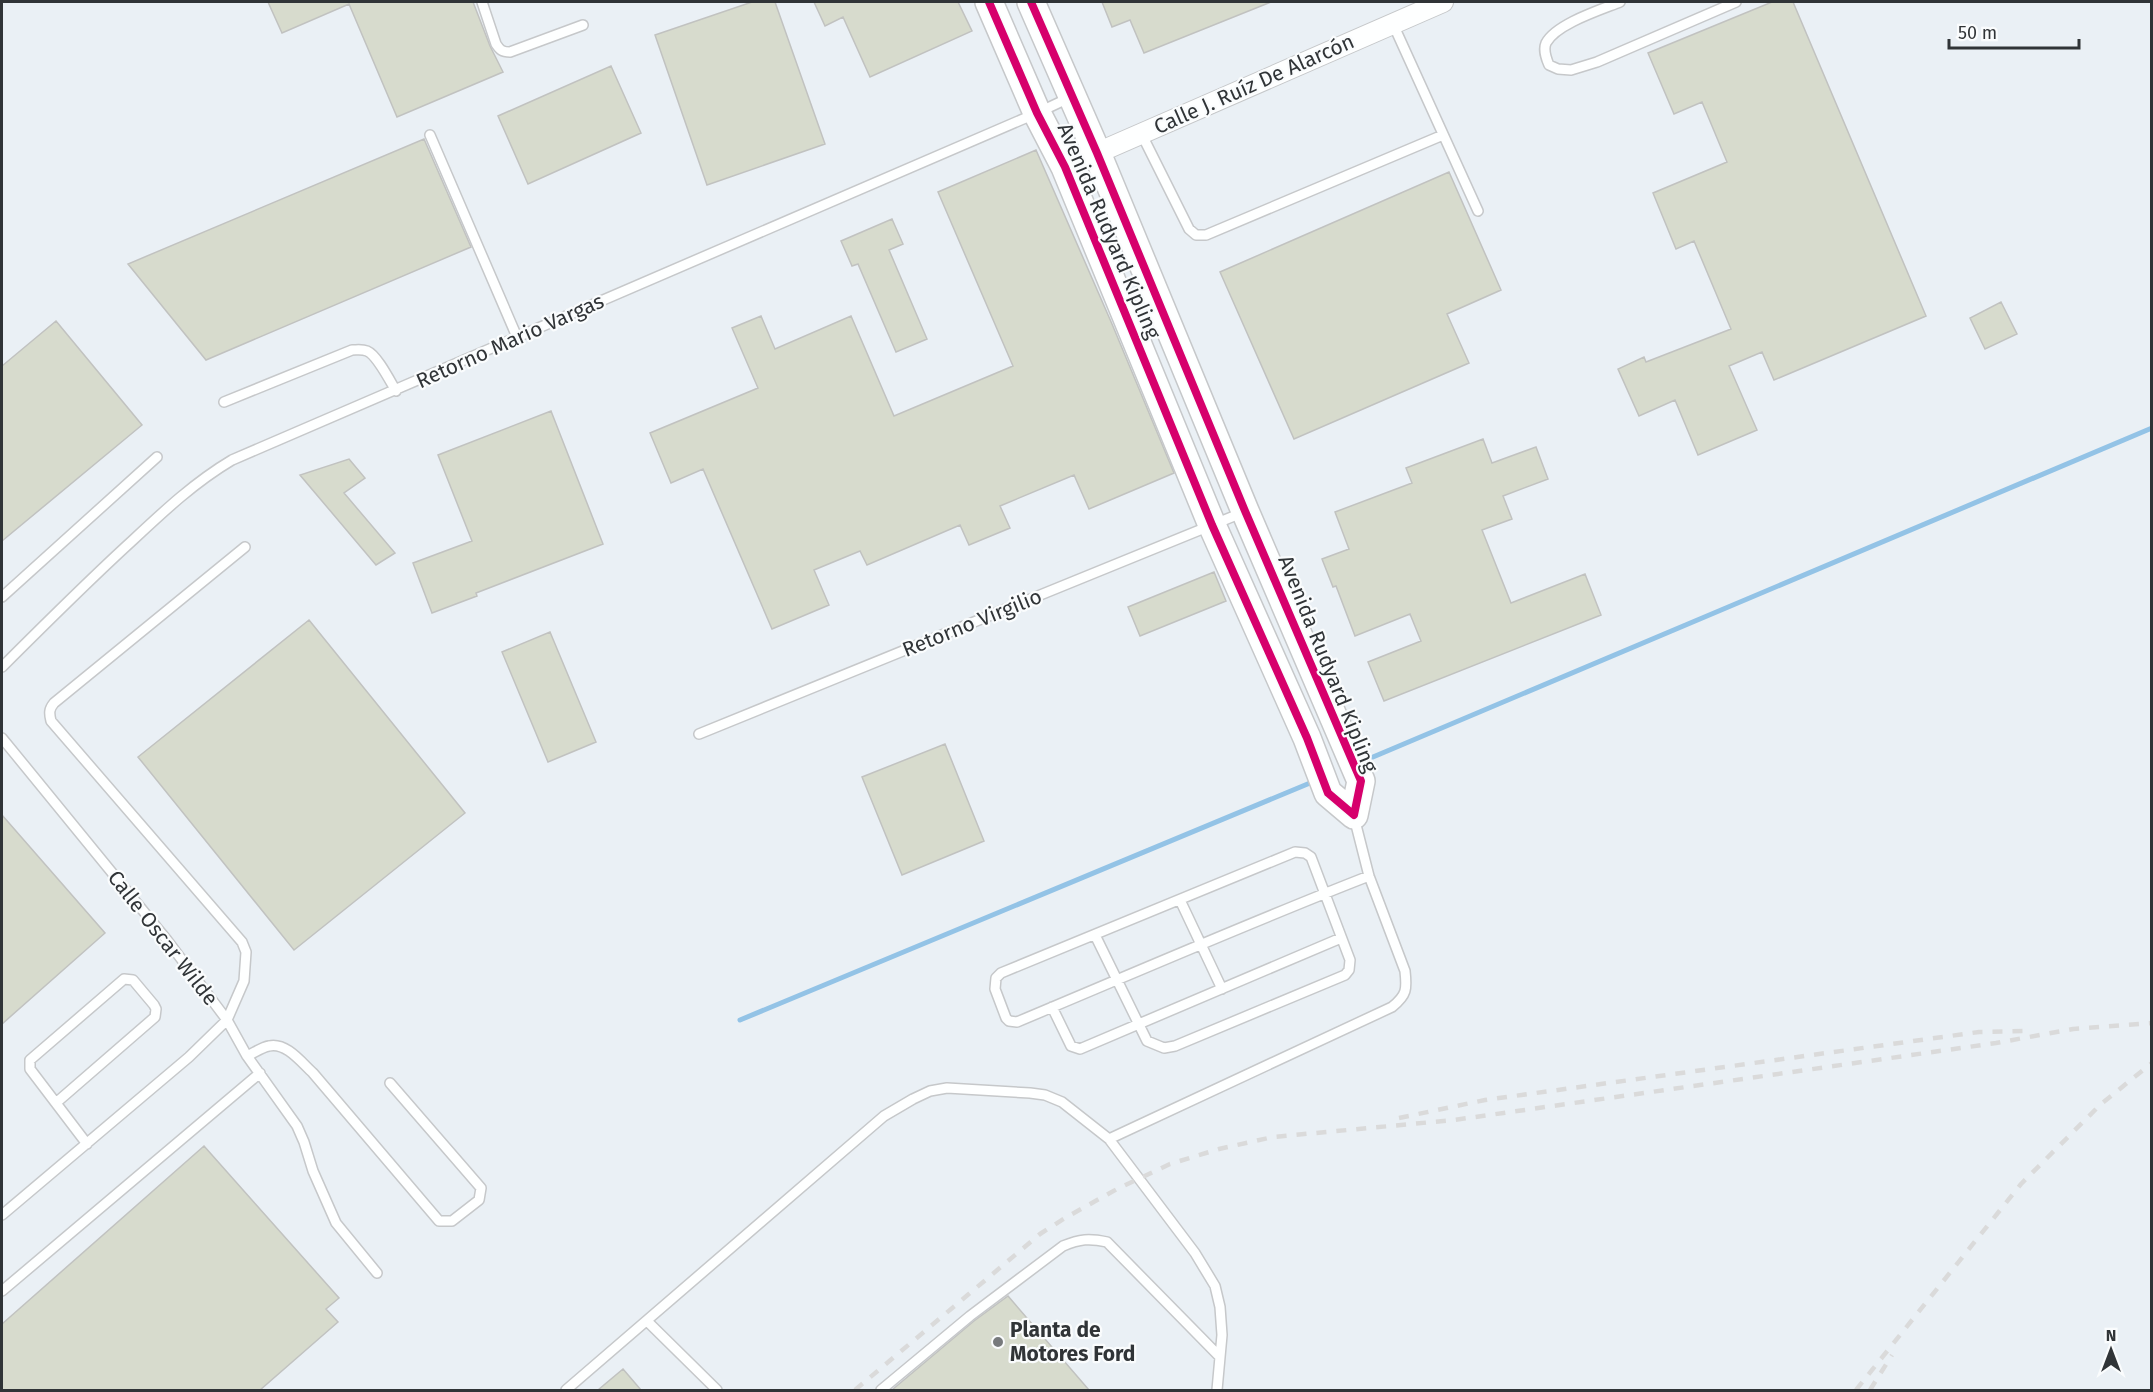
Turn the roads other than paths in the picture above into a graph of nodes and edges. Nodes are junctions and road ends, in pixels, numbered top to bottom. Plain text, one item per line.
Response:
1 (482, 2) edge
2 (989, 2) edge
3 (1030, 2) edge
4 (1443, 2) edge
5 (1620, 2) edge
6 (1736, 2) edge
7 (1416, 7) edge
8 (1393, 24) junction
9 (583, 25) dead end
10 (1072, 96) junction
11 (1037, 113) junction
12 (1141, 133) junction
13 (430, 135) dead end
14 (1443, 135) junction
15 (1097, 153) junction
16 (1065, 167) junction
17 (1478, 211) dead end
18 (517, 337) junction
19 (396, 391) junction
20 (224, 402) dead end
21 (157, 457) dead end
22 (1245, 511) junction
23 (1212, 525) junction
24 (245, 547) dead end
25 (2, 597) edge
26 (2, 667) edge
27 (1338, 725) junction
28 (699, 735) dead end
29 (2, 738) edge
30 (1307, 738) junction
31 (1354, 815) junction
32 (1369, 876) junction
33 (1325, 894) junction
34 (1180, 900) junction
35 (1095, 935) junction
36 (1341, 938) junction
37 (1202, 944) junction
38 (1117, 980) junction
39 (1222, 989) junction
40 (1052, 1007) junction
41 (227, 1020) junction
42 (1138, 1024) junction
43 (248, 1056) junction
44 (260, 1073) junction
45 (390, 1083) dead end
46 (57, 1102) junction
47 (1109, 1139) junction
48 (87, 1144) junction
49 (2, 1215) edge
50 (377, 1273) dead end
51 (2, 1291) edge
52 (647, 1321) junction
53 (1220, 1357) junction
54 (566, 1390) edge
55 (717, 1390) edge
56 (881, 1390) edge
57 (1217, 1390) edge

1 - 9 lane
2 - 11 street, Avenida Rudyard Kipling
3 - 10 street, Avenida Rudyard Kipling
4 - 7 street, Calle J. Ruíz De Alarcón
5 - 6 lane
7 - 8 street, Calle J. Ruíz De Alarcón
8 - 12 street, Calle J. Ruíz De Alarcón
8 - 14 lane
10 - 11 lane, Retorno Mario Vargas
10 - 15 street, Avenida Rudyard Kipling
11 - 16 street, Avenida Rudyard Kipling
11 - 18 lane, Retorno Mario Vargas
12 - 14 lane
12 - 15 street, Calle J. Ruíz De Alarcón
13 - 18 lane
14 - 17 lane
15 - 16 street, Calle J. Ruíz De Alarcón
15 - 22 street, Avenida Rudyard Kipling
16 - 23 street, Avenida Rudyard Kipling
18 - 19 lane, Retorno Mario Vargas
19 - 20 lane
19 - 26 lane, Retorno Mario Vargas
21 - 25 lane
22 - 23 lane, Retorno Virgilio
22 - 27 street, Avenida Rudyard Kipling
23 - 28 lane, Retorno Virgilio
23 - 30 street, Avenida Rudyard Kipling
24 - 41 lane
27 - 30 street
27 - 31 street, Avenida Rudyard Kipling
29 - 41 lane, Calle Oscar Wilde
30 - 31 street, Avenida Rudyard Kipling
31 - 32 lane
32 - 33 lane
32 - 47 lane
33 - 34 lane
33 - 36 lane
33 - 37 lane
34 - 35 lane
34 - 37 lane
35 - 38 lane
35 - 40 lane
36 - 39 lane
36 - 42 lane
37 - 38 lane
37 - 39 lane
38 - 40 lane
38 - 42 lane
39 - 42 lane
40 - 42 lane
41 - 43 lane
41 - 48 lane, Calle Oscar Wilde
43 - 44 lane
43 - 45 lane
44 - 50 lane
44 - 51 lane
46 - 46 lane
46 - 48 lane
47 - 52 lane
47 - 53 lane
48 - 49 lane, Calle Oscar Wilde
52 - 54 lane
52 - 55 lane
53 - 56 lane
53 - 57 lane

